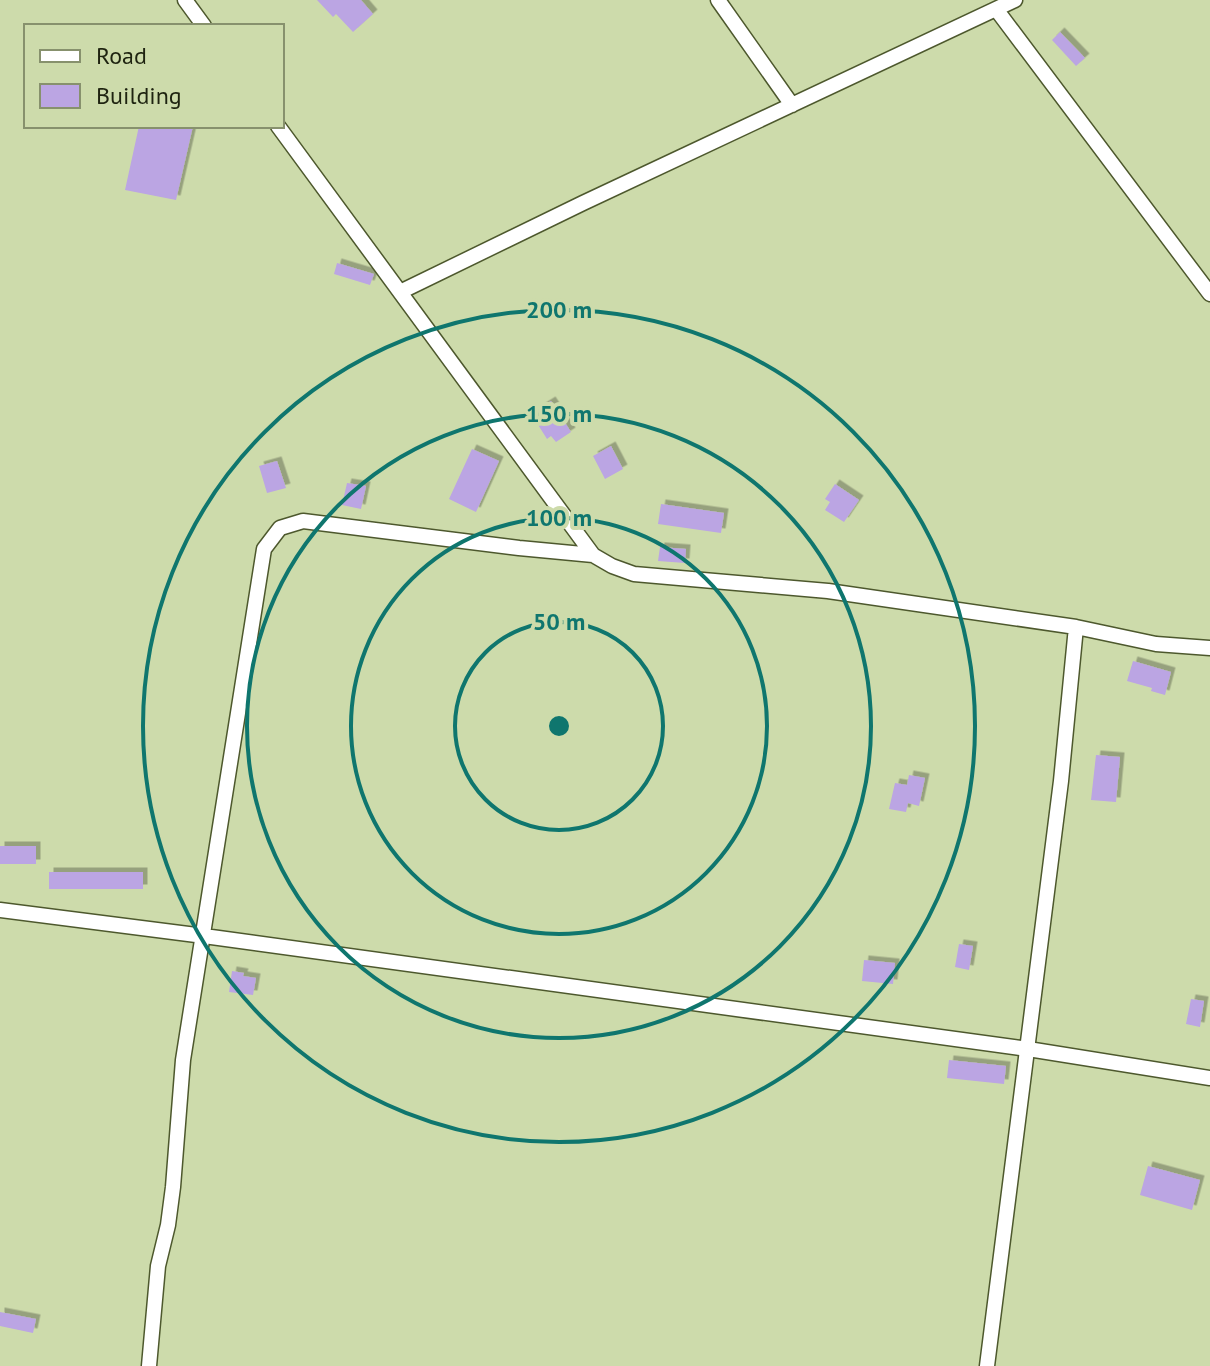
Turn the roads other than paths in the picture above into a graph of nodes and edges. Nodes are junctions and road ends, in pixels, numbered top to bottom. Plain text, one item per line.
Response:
1 (185, 0) edge
2 (718, 0) edge
3 (1015, 0) edge
4 (996, 9) junction
5 (203, 24) edge
6 (792, 105) junction
7 (279, 128) edge
8 (400, 292) junction
9 (1210, 294) edge
10 (593, 555) junction
11 (1076, 627) junction
12 (1210, 648) edge
13 (0, 910) edge
14 (204, 936) junction
15 (1028, 1049) junction
16 (1210, 1078) edge
17 (149, 1366) edge
18 (987, 1366) edge

1 - 5 street
2 - 6 street
3 - 4 street
4 - 6 street
4 - 9 street
6 - 8 street
7 - 8 street
8 - 10 street
10 - 11 street
10 - 14 street
11 - 12 street
11 - 15 street
13 - 14 street
14 - 15 street
14 - 17 street
15 - 16 street
15 - 18 street

